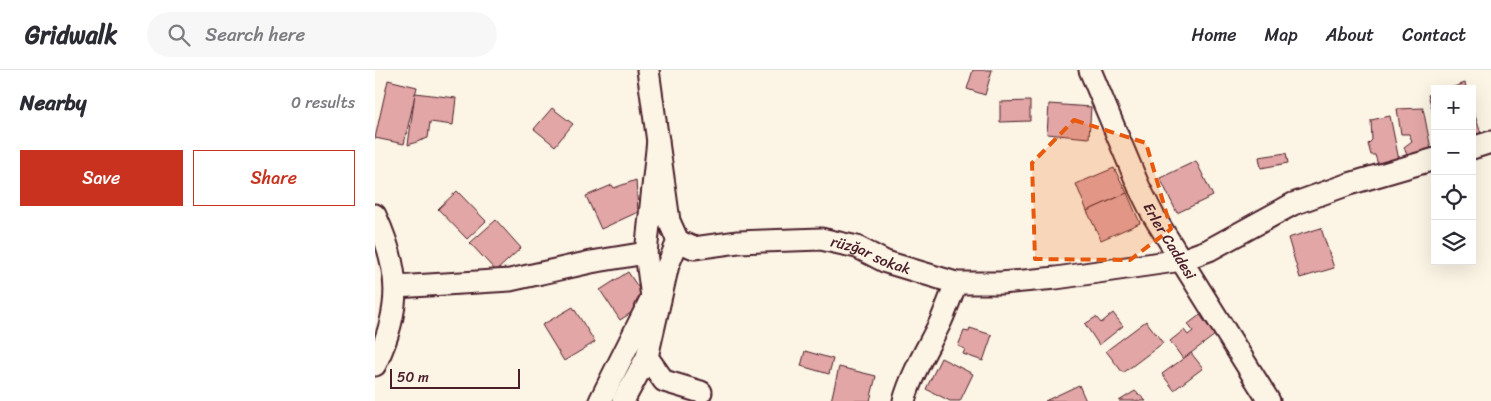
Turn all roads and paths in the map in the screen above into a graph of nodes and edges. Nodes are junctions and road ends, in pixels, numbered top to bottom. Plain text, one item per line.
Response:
1 (648, 70) edge
2 (1090, 70) edge
3 (658, 140) junction
4 (1491, 142) edge
5 (1476, 147) edge
6 (1431, 160) edge
7 (375, 215) edge
8 (678, 241) junction
9 (646, 253) junction
10 (1182, 260) junction
11 (956, 283) junction
12 (395, 287) junction
13 (647, 357) junction
14 (375, 365) edge
15 (701, 392) dead end
16 (600, 401) edge
17 (623, 401) edge
18 (904, 401) edge
19 (1269, 401) edge

1 - 3 street
2 - 10 street, Erler Caddesi
3 - 8 street
3 - 9 street
4 - 5 street
6 - 10 street, rüzğar sokak
7 - 12 street
8 - 11 street, rüzğar sokak
8 - 13 street
9 - 12 street
9 - 16 street
10 - 11 street, rüzğar sokak
10 - 19 street, Erler Caddesi
11 - 18 street
12 - 14 street
13 - 15 street
13 - 17 street

